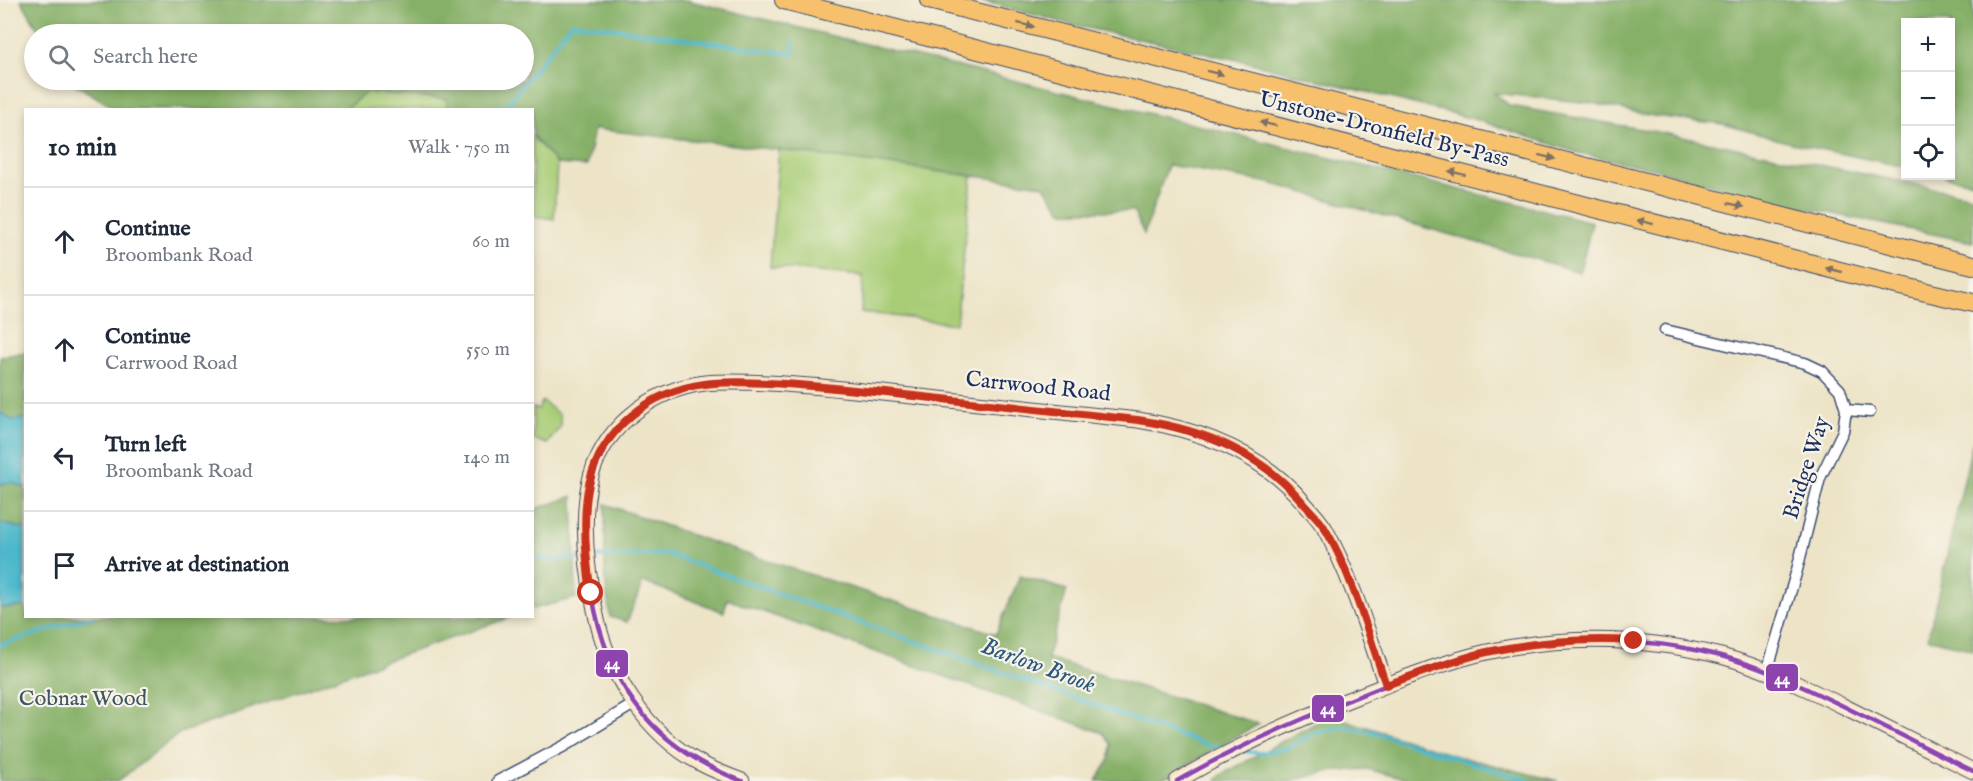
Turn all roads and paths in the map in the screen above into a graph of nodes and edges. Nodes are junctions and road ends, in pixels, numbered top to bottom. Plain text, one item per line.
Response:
1 (784, 0) edge
2 (929, 0) edge
3 (1928, 253) junction
4 (1973, 260) edge
5 (1973, 265) edge
6 (1871, 279) junction
7 (1973, 303) edge
8 (1973, 309) edge
9 (1665, 330) dead end
10 (1846, 410) junction
11 (1870, 412) dead end
12 (1767, 672) junction
13 (1386, 685) junction
14 (634, 704) junction
15 (1973, 771) edge
16 (498, 781) edge
17 (742, 781) edge
18 (1177, 781) edge

6 -> 1 highway, Unstone-Dronfield By-Pass
2 -> 3 highway, Unstone-Dronfield By-Pass
3 - 4 highway
3 - 5 highway, Unstone-Dronfield By-Pass
6 - 7 highway, Unstone-Dronfield By-Pass
6 - 8 highway
9 - 10 street, Bridge Way
10 - 11 street
10 - 12 street, Bridge Way
12 - 13 street
12 - 15 street
13 - 14 street, Carrwood Road
13 - 18 street
14 - 16 street
14 - 17 street, Carrwood Road

